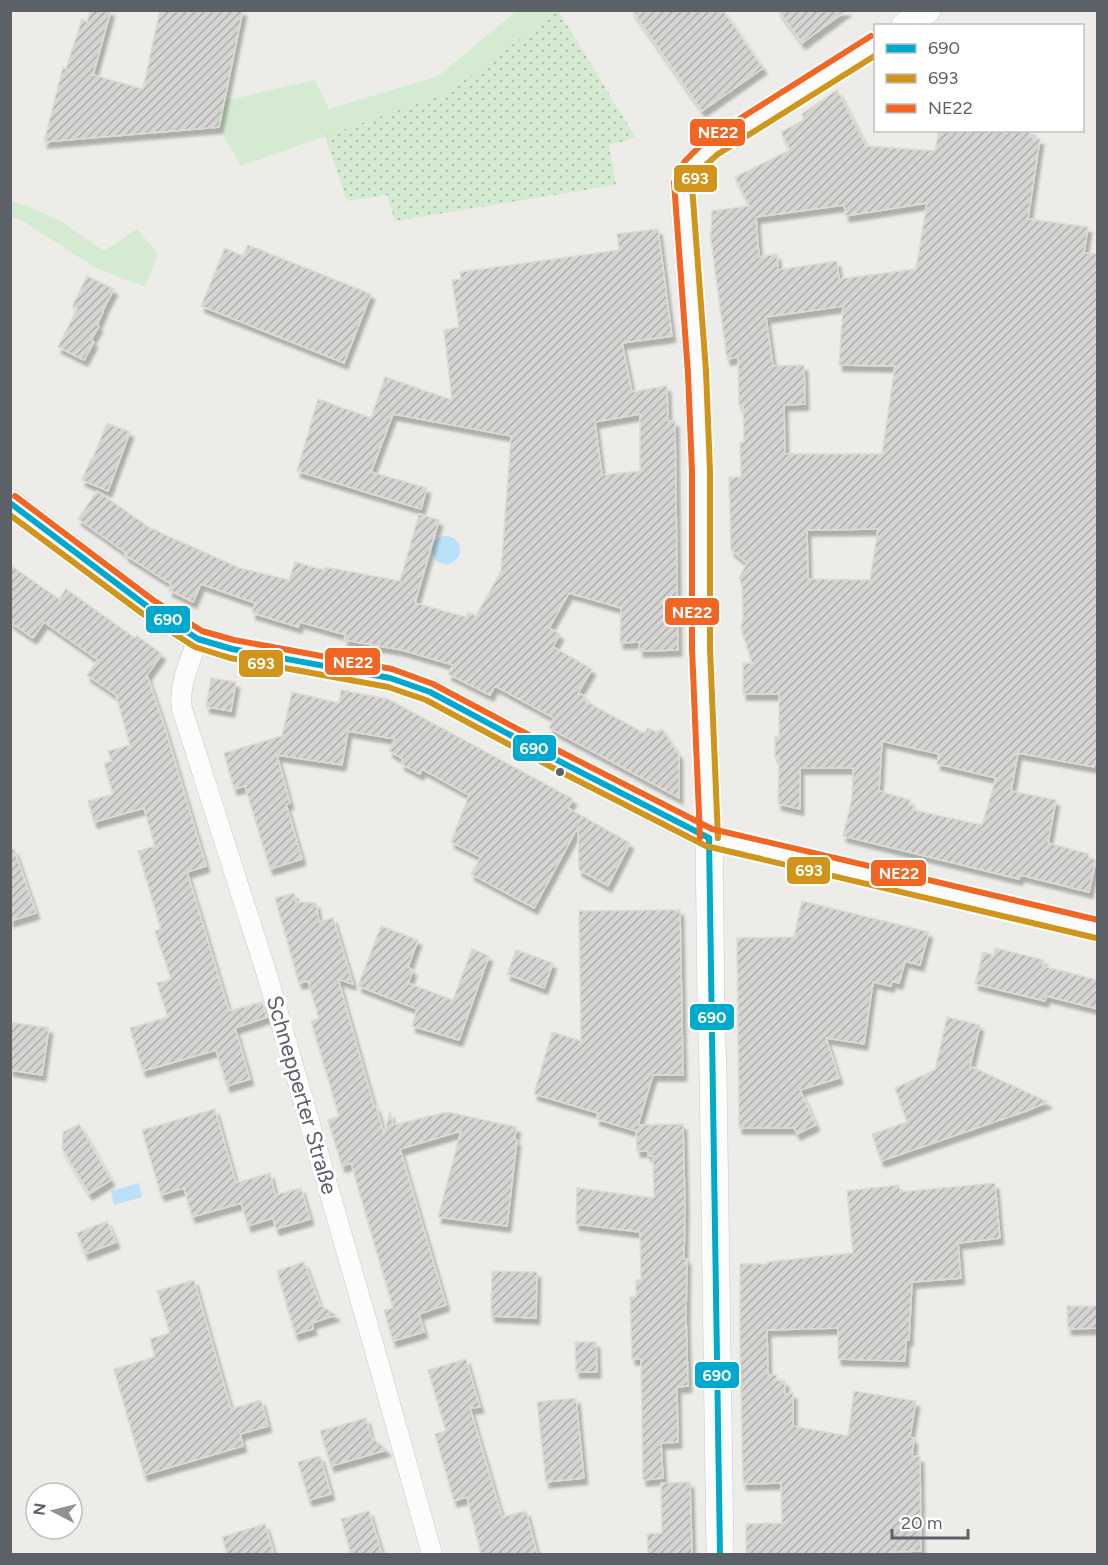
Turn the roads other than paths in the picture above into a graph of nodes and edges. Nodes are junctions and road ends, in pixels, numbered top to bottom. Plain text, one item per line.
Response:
1 (927, 10) edge
2 (908, 24) edge
3 (874, 45) edge
4 (10, 503) edge
5 (198, 639) junction
6 (709, 837) junction
7 (1098, 929) edge
8 (432, 1554) edge
9 (720, 1554) edge

1 - 2 main road
3 - 6 main road
4 - 5 main road
5 - 6 main road
5 - 8 street, Schnepperter Straße
6 - 7 street
6 - 9 main road

